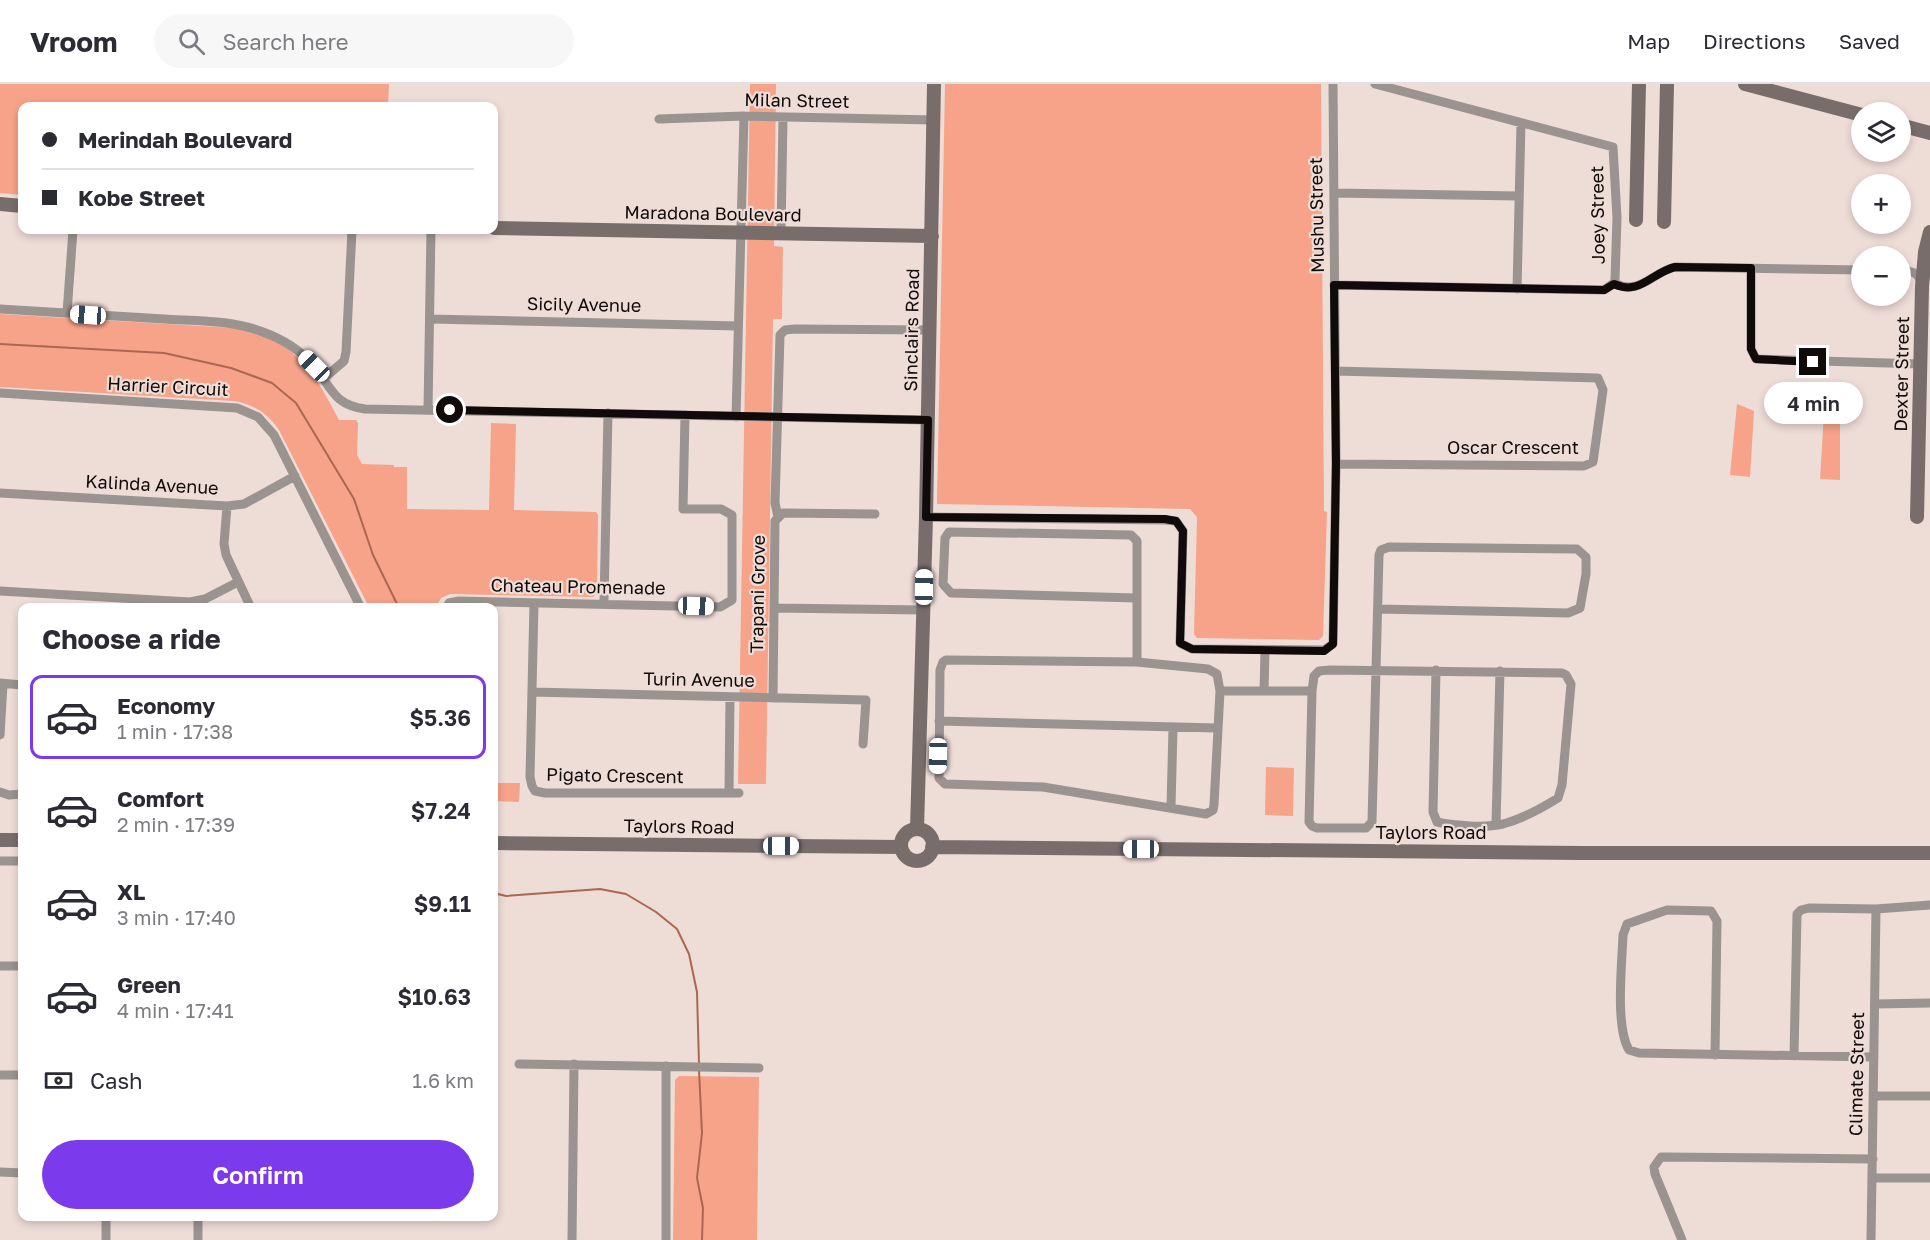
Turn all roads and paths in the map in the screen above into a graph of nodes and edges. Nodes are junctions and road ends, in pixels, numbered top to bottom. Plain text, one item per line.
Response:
1 (934, 84) edge
2 (1333, 84) edge
3 (1376, 84) edge
4 (1639, 84) edge
5 (1667, 84) edge
6 (1745, 84) edge
7 (1851, 112) edge
8 (744, 116) junction
9 (783, 118) junction
10 (659, 119) dead end
11 (934, 120) junction
12 (1521, 123) junction
13 (1911, 128) edge
14 (1930, 133) edge
15 (1334, 193) junction
16 (1518, 196) junction
17 (0, 204) edge
18 (18, 206) edge
19 (1635, 220) dead end
20 (1664, 222) dead end
21 (498, 228) edge
22 (1930, 231) edge
23 (740, 232) junction
24 (781, 233) junction
25 (73, 234) edge
26 (352, 234) edge
27 (431, 234) edge
28 (932, 236) junction
29 (1751, 268) junction
30 (1851, 270) edge
31 (1911, 273) edge
32 (1614, 284) junction
33 (1334, 285) junction
34 (1922, 287) junction
35 (1517, 289) junction
36 (0, 309) edge
37 (67, 313) junction
38 (430, 319) junction
39 (738, 326) junction
40 (930, 330) junction
41 (1921, 364) junction
42 (1335, 371) junction
43 (323, 379) junction
44 (0, 393) edge
45 (428, 410) junction
46 (608, 413) junction
47 (685, 415) junction
48 (736, 417) junction
49 (777, 417) junction
50 (928, 420) junction
51 (1336, 464) junction
52 (295, 476) junction
53 (0, 493) edge
54 (227, 506) junction
55 (875, 514) dead end
56 (778, 516) junction
57 (926, 517) junction
58 (1917, 517) dead end
59 (238, 582) junction
60 (0, 591) edge
61 (1137, 598) junction
62 (248, 603) edge
63 (359, 603) edge
64 (453, 603) edge
65 (534, 603) junction
66 (604, 603) junction
67 (774, 608) junction
68 (1378, 609) junction
69 (924, 610) junction
70 (1265, 650) junction
71 (1137, 662) junction
72 (1436, 670) junction
73 (1376, 671) junction
74 (1500, 672) junction
75 (2, 683) edge
76 (18, 685) edge
77 (1220, 691) junction
78 (1264, 691) junction
79 (1312, 691) junction
80 (532, 692) junction
81 (730, 697) junction
82 (773, 698) junction
83 (939, 721) junction
84 (1173, 728) junction
85 (1217, 728) junction
86 (0, 735) edge
87 (863, 744) dead end
88 (0, 792) edge
89 (729, 793) junction
90 (739, 793) dead end
91 (18, 794) edge
92 (1171, 807) junction
93 (1496, 824) junction
94 (917, 829) junction
95 (0, 840) edge
96 (18, 840) edge
97 (498, 843) edge
98 (901, 847) junction
99 (932, 847) junction
100 (1930, 853) edge
101 (0, 861) edge
102 (18, 861) edge
103 (1930, 905) edge
104 (1876, 909) junction
105 (0, 966) edge
106 (18, 966) edge
107 (1930, 1003) edge
108 (1875, 1004) junction
109 (1715, 1054) junction
110 (1794, 1056) junction
111 (1874, 1057) junction
112 (519, 1064) dead end
113 (574, 1064) junction
114 (666, 1066) junction
115 (759, 1068) dead end
116 (0, 1075) edge
117 (18, 1076) edge
118 (1874, 1095) junction
119 (1930, 1096) edge
120 (1873, 1159) junction
121 (0, 1172) edge
122 (18, 1173) edge
123 (1873, 1178) junction
124 (1930, 1178) edge
125 (106, 1221) edge
126 (198, 1221) edge
127 (106, 1240) edge
128 (198, 1240) edge
129 (572, 1240) edge
130 (666, 1240) edge
131 (1682, 1240) edge
132 (1871, 1240) edge

1 - 11 street, Sinclairs Road
2 - 15 street, Mushu Street
3 - 12 street, Joey Street
4 - 19 street
5 - 20 street
6 - 7 street
8 - 9 street, Milan Street
8 - 10 street, Milan Street
8 - 23 street
9 - 11 street, Milan Street
9 - 24 street
11 - 28 street, Sinclairs Road
12 - 16 street
12 - 32 street, Joey Street
13 - 14 street
15 - 16 street
15 - 33 street, Mushu Street
16 - 35 street
17 - 18 street
21 - 23 street, Maradona Boulevard
22 - 34 street, Dexter Street
23 - 24 street, Maradona Boulevard
23 - 39 street
24 - 28 street, Maradona Boulevard
25 - 37 street
26 - 43 street
27 - 38 street
28 - 40 street, Sinclairs Road
29 - 30 street
29 - 32 street
29 - 41 street
31 - 34 street
32 - 35 street, Joey Street
33 - 35 street, Joey Street
33 - 42 street, Mushu Street
34 - 41 street, Dexter Street
36 - 37 street
37 - 43 street
38 - 39 street, Sicily Avenue
38 - 45 street
39 - 48 street
40 - 49 street
40 - 50 street, Sinclairs Road
41 - 58 street, Dexter Street
42 - 51 street, Mushu Street
42 - 51 street, Oscar Crescent
43 - 45 street
44 - 52 street, Harrier Circuit
45 - 46 street
46 - 47 street
46 - 66 street
47 - 48 street
47 - 66 street, Chateau Promenade
48 - 49 street
49 - 50 street
49 - 56 street
50 - 57 street, Sinclairs Road
51 - 70 street, Mushu Street
52 - 54 street, Kalinda Avenue
52 - 63 street, Harrier Circuit
53 - 54 street, Kalinda Avenue
54 - 59 street
55 - 56 street, Trapani Grove
56 - 67 street, Trapani Grove
57 - 69 street, Sinclairs Road
57 - 70 street, Mushu Street
59 - 60 street
59 - 62 street
61 - 61 street
61 - 71 street
64 - 65 street, Chateau Promenade
65 - 66 street, Chateau Promenade
65 - 80 street, Pigato Crescent
67 - 69 street
67 - 82 street, Trapani Grove
68 - 68 street
68 - 73 street
69 - 94 street, Sinclairs Road
70 - 78 street
71 - 77 street
71 - 83 street
72 - 73 street
72 - 74 street
72 - 93 street
73 - 79 street
73 - 79 street
74 - 93 street
74 - 93 street
75 - 76 street
75 - 86 street
77 - 78 street
77 - 85 street
78 - 79 street
80 - 81 street, Turin Avenue
80 - 89 street, Pigato Crescent
81 - 82 street, Turin Avenue
81 - 89 street
82 - 87 street, Turin Avenue
83 - 84 street
83 - 92 street
84 - 85 street
84 - 92 street
85 - 92 street
88 - 91 street
89 - 90 street, Pigato Crescent
94 - 98 street
94 - 99 street
95 - 96 street
97 - 98 street, Taylors Road
98 - 99 street
99 - 100 street, Taylors Road
101 - 102 street
103 - 104 street
104 - 108 street, Climate Street
104 - 110 street
105 - 106 street
107 - 108 street
108 - 111 street, Climate Street
109 - 109 street
109 - 110 street
110 - 111 street
111 - 118 street, Climate Street
112 - 113 street
113 - 114 street
113 - 129 street
114 - 115 street
114 - 130 street
116 - 117 street
118 - 119 street
118 - 120 street, Climate Street
120 - 123 street, Climate Street
120 - 131 street
121 - 122 street
123 - 124 street
123 - 132 street, Climate Street
125 - 127 street
126 - 128 street

